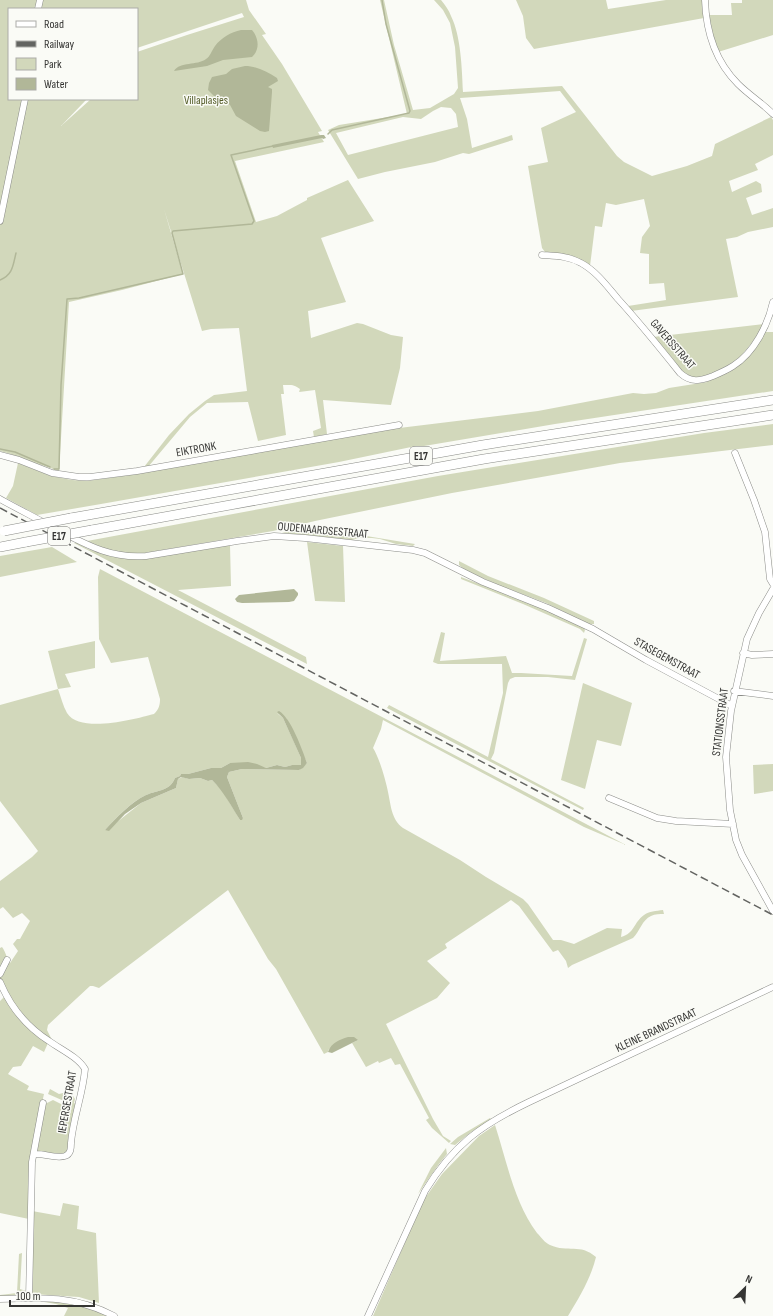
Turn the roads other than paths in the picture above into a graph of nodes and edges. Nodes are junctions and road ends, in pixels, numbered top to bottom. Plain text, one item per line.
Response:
1 (705, 0) edge
2 (25, 100) edge
3 (773, 114) edge
4 (0, 221) edge
5 (542, 255) dead end
6 (773, 302) edge
7 (773, 400) edge
8 (773, 415) edge
9 (399, 425) dead end
10 (735, 453) dead end
11 (0, 455) edge
12 (0, 499) edge
13 (2, 531) edge
14 (0, 547) edge
15 (773, 584) edge
16 (773, 589) edge
17 (593, 629) joint
18 (743, 653) junction
19 (773, 654) edge
20 (734, 691) junction
21 (773, 696) edge
22 (732, 706) junction
23 (608, 798) dead end
24 (733, 824) junction
25 (772, 907) edge
26 (8, 960) dead end
27 (0, 974) edge
28 (0, 982) edge
29 (773, 987) edge
30 (44, 1103) dead end
31 (34, 1154) junction
32 (29, 1298) junction
33 (0, 1299) edge
34 (114, 1316) edge
35 (368, 1316) edge

1 - 3 street
2 - 4 street
5 - 6 street, GAVERSSTRAAT
7 - 13 highway, E17, bridge
8 - 14 highway, E17, bridge
9 - 11 street, EIKTRONK
10 - 15 street
12 - 17 street, OUDENAARDSESTRAAT
16 - 18 street, STATIONSSTRAAT
17 - 22 street, STASEGEMSTRAAT
18 - 19 street
18 - 20 street, STATIONSSTRAAT
20 - 21 street
20 - 22 street, STATIONSSTRAAT
22 - 24 street, STATIONSSTRAAT
23 - 24 street
24 - 25 street, STATIONSSTRAAT
26 - 27 street
28 - 31 street, IEPERSESTRAAT
29 - 35 street, KLEINE BRANDSTRAAT
30 - 31 street, IEPERSESTRAAT
31 - 32 street, IEPERSESTRAAT
32 - 33 street
32 - 34 street

